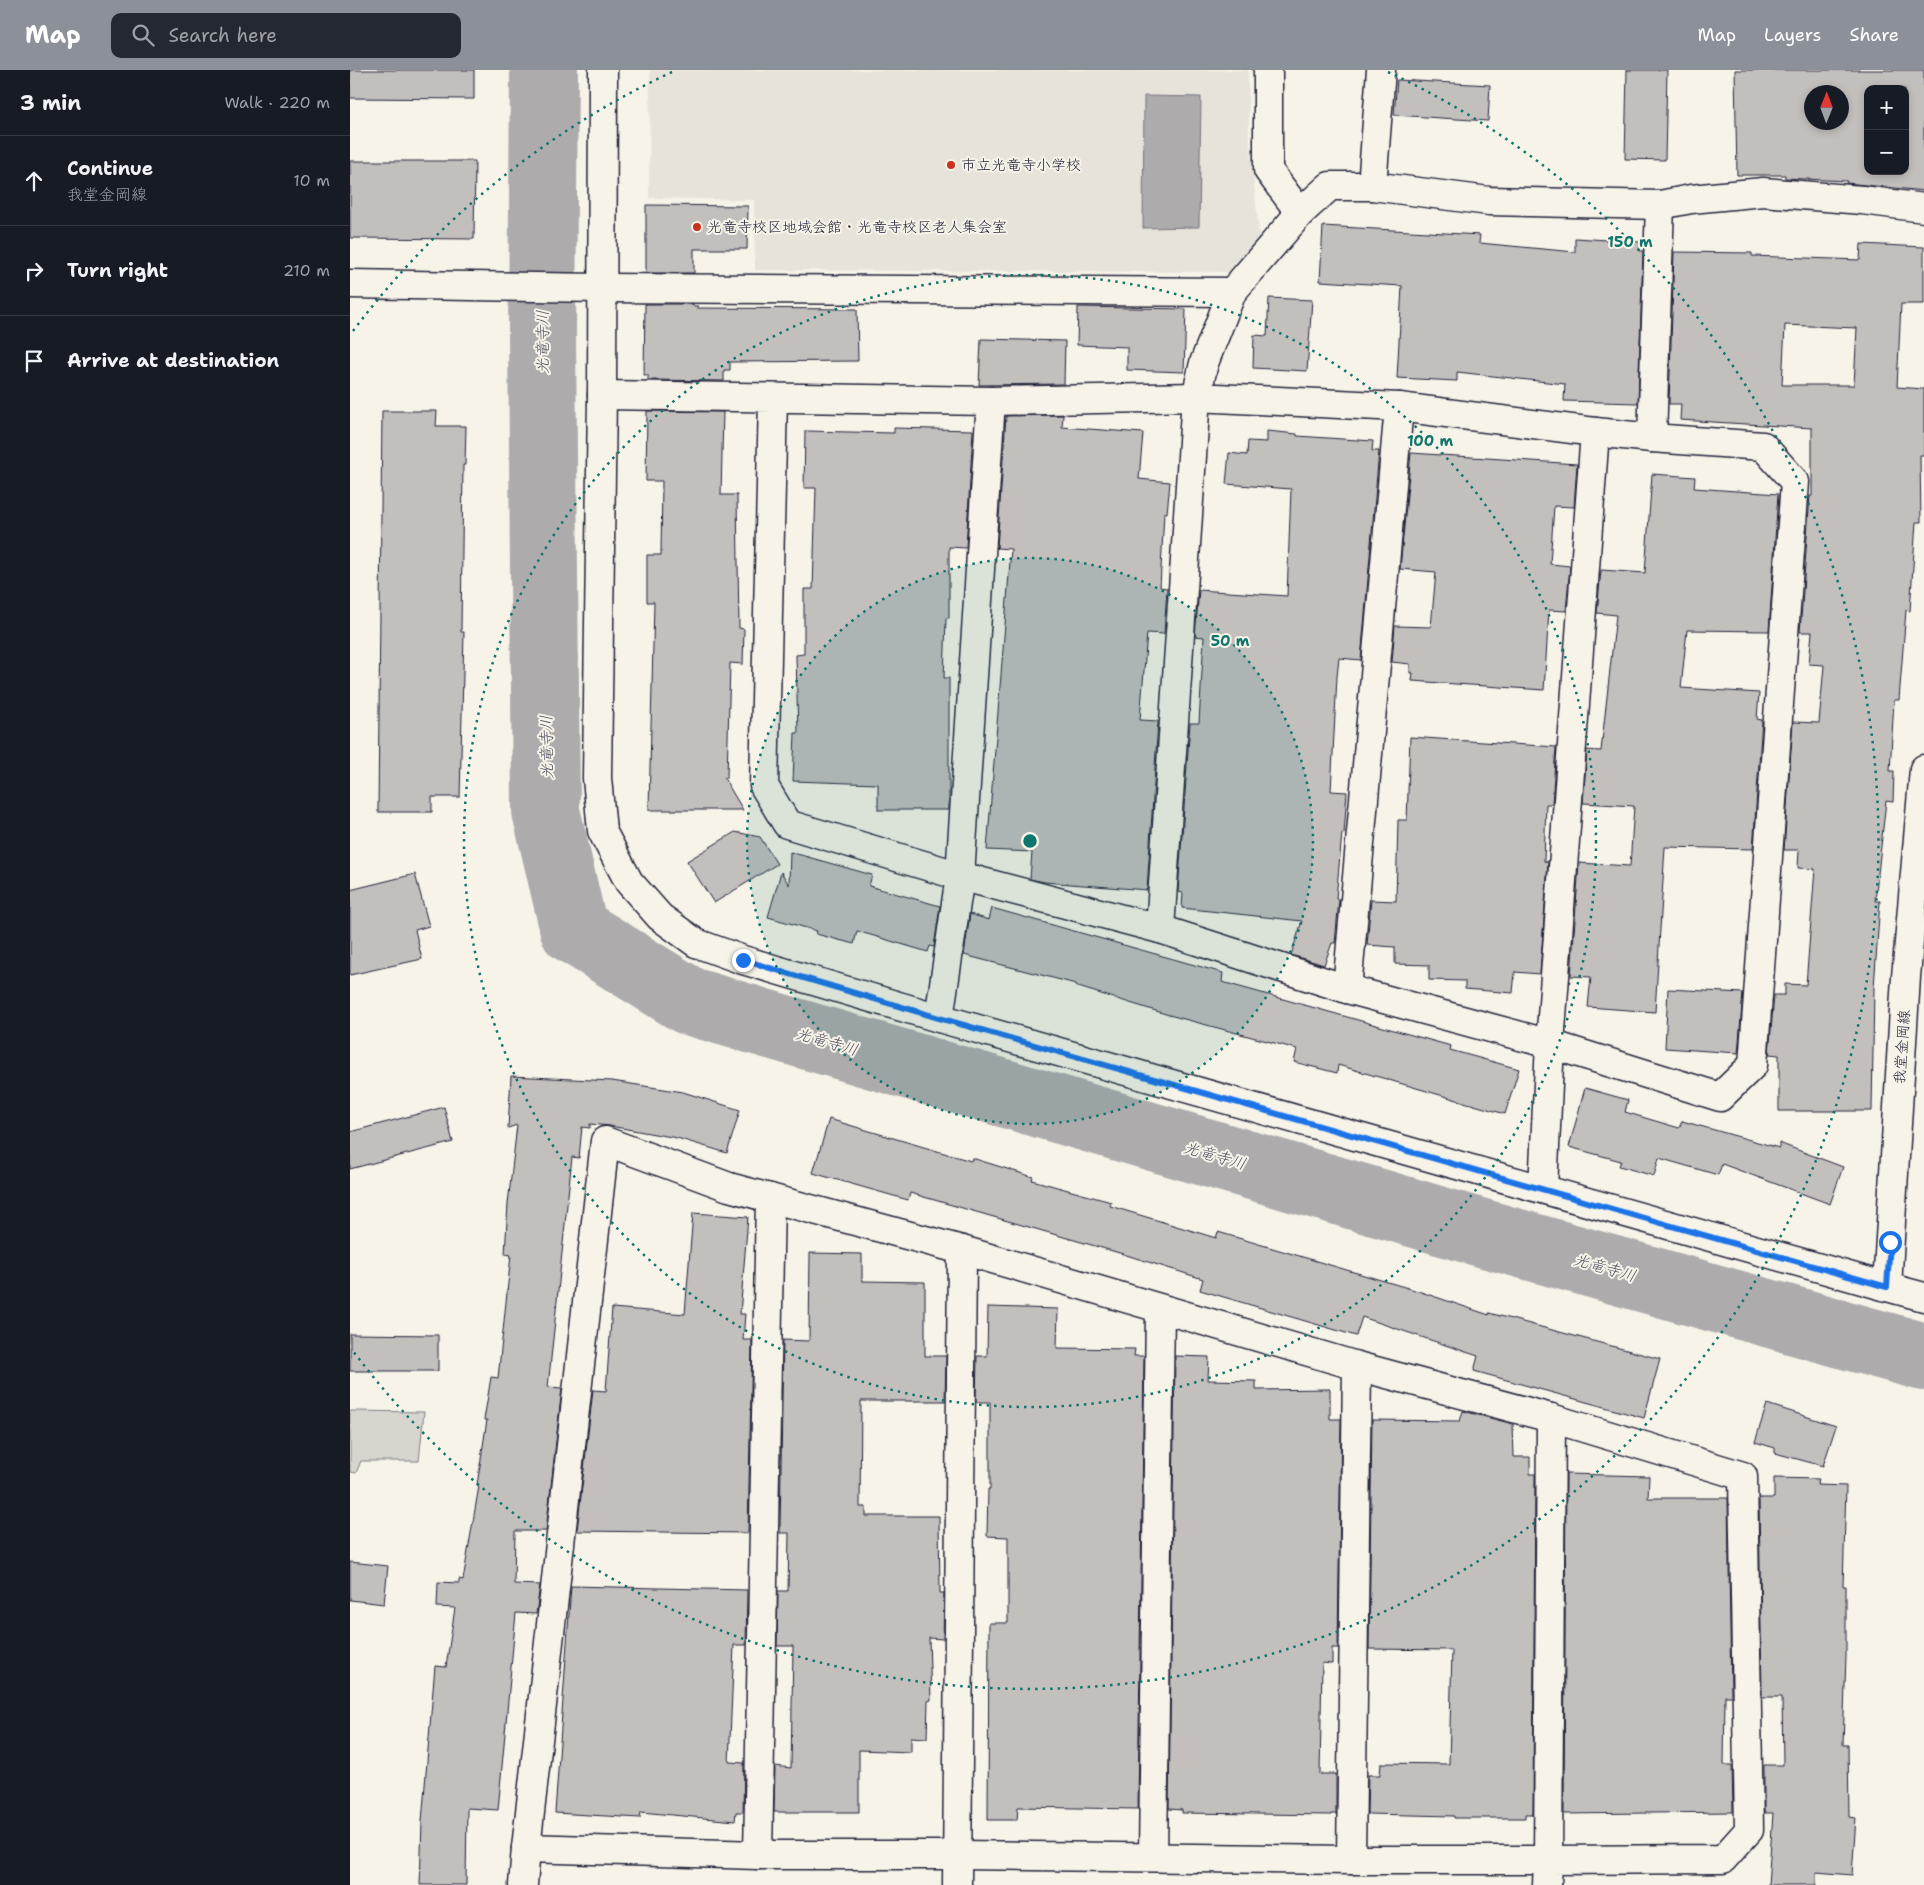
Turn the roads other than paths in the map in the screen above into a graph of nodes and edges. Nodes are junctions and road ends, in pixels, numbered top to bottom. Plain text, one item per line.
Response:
1 (603, 70) edge
2 (1268, 70) edge
3 (1381, 70) edge
4 (1372, 186) junction
5 (1660, 205) junction
6 (1924, 208) edge
7 (1300, 213) junction
8 (350, 284) edge
9 (601, 288) junction
10 (1232, 292) junction
11 (602, 395) junction
12 (1196, 397) junction
13 (773, 399) junction
14 (991, 401) junction
15 (1399, 406) junction
16 (1595, 432) junction
17 (1652, 438) junction
18 (1924, 769) edge
19 (960, 876) junction
20 (1160, 929) junction
21 (1347, 989) junction
22 (939, 1018) junction
23 (1550, 1044) junction
24 (1543, 1188) junction
25 (770, 1198) junction
26 (962, 1250) junction
27 (1887, 1287) junction
28 (1924, 1297) edge
29 (1160, 1308) junction
30 (1358, 1366) junction
31 (1551, 1418) junction
32 (526, 1848) junction
33 (758, 1855) junction
34 (957, 1855) junction
35 (1153, 1857) junction
36 (1351, 1860) junction
37 (1548, 1872) edge
38 (523, 1885) edge
39 (957, 1885) edge

1 - 9 street
2 - 7 street
3 - 4 street
4 - 5 street
4 - 7 street
5 - 6 street
5 - 17 street
7 - 10 street
8 - 9 street
9 - 10 street
9 - 11 street
10 - 12 street
11 - 13 street
11 - 22 street
12 - 14 street
12 - 15 street
12 - 20 street
13 - 14 street
13 - 19 street
14 - 19 street
15 - 16 street
15 - 21 street
16 - 17 street
16 - 23 street
17 - 23 street
18 - 27 street, 我堂金岡線
19 - 20 street
19 - 22 street
20 - 21 street
21 - 23 street
22 - 24 street
23 - 24 street
24 - 27 street
25 - 26 street
25 - 32 street
25 - 33 street
26 - 29 street
26 - 34 street
27 - 28 street
29 - 30 street
29 - 35 street
30 - 31 street
30 - 36 street
31 - 37 street
31 - 37 street
32 - 33 street
32 - 38 street
33 - 34 street
34 - 35 street
34 - 39 street
35 - 36 street
36 - 37 street

